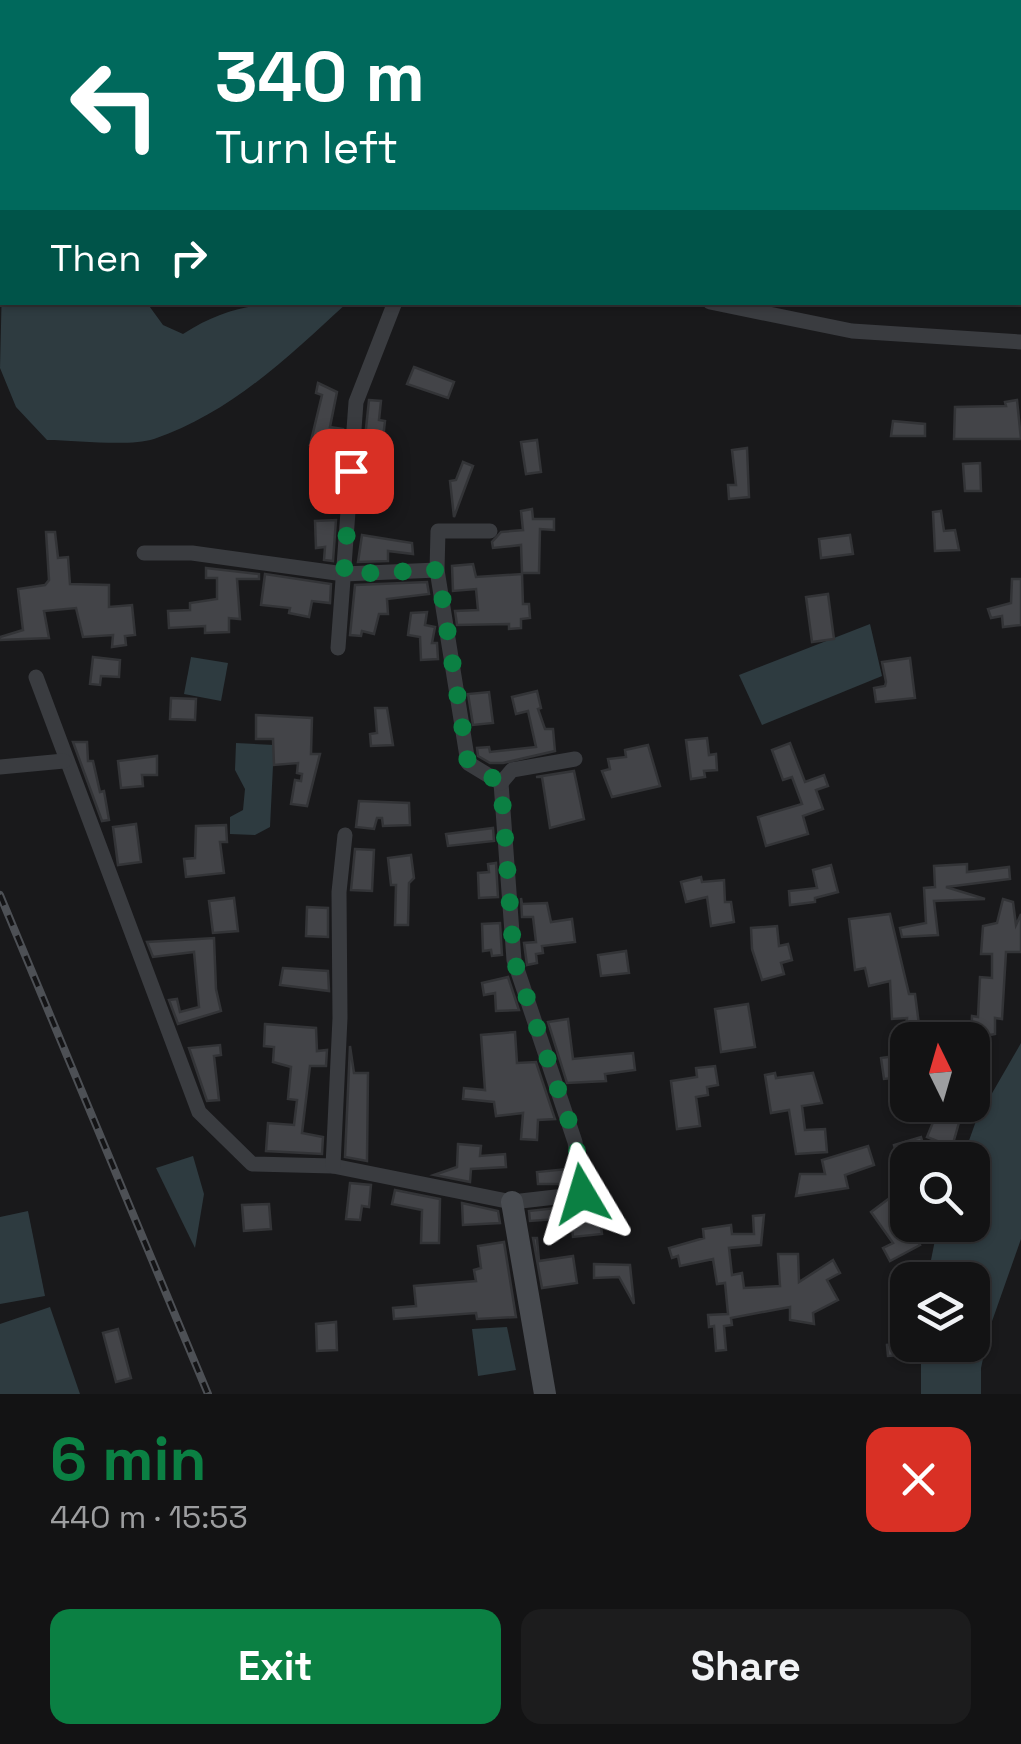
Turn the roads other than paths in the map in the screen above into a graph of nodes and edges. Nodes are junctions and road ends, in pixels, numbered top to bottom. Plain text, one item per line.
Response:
1 (394, 305) edge
2 (725, 305) edge
3 (1021, 342) edge
4 (490, 531) dead end
5 (144, 553) dead end
6 (438, 570) junction
7 (344, 574) junction
8 (338, 648) dead end
9 (36, 677) dead end
10 (576, 760) dead end
11 (64, 761) junction
12 (0, 766) edge
13 (501, 783) junction
14 (346, 834) dead end
15 (333, 1166) junction
16 (512, 1202) junction
17 (545, 1394) edge

1 - 7 street
2 - 3 street
4 - 6 street
5 - 7 street
6 - 7 street
6 - 13 street
7 - 8 street
9 - 11 street
10 - 13 street
11 - 12 street
11 - 15 street
13 - 16 street
14 - 15 street
15 - 16 street
16 - 17 street

